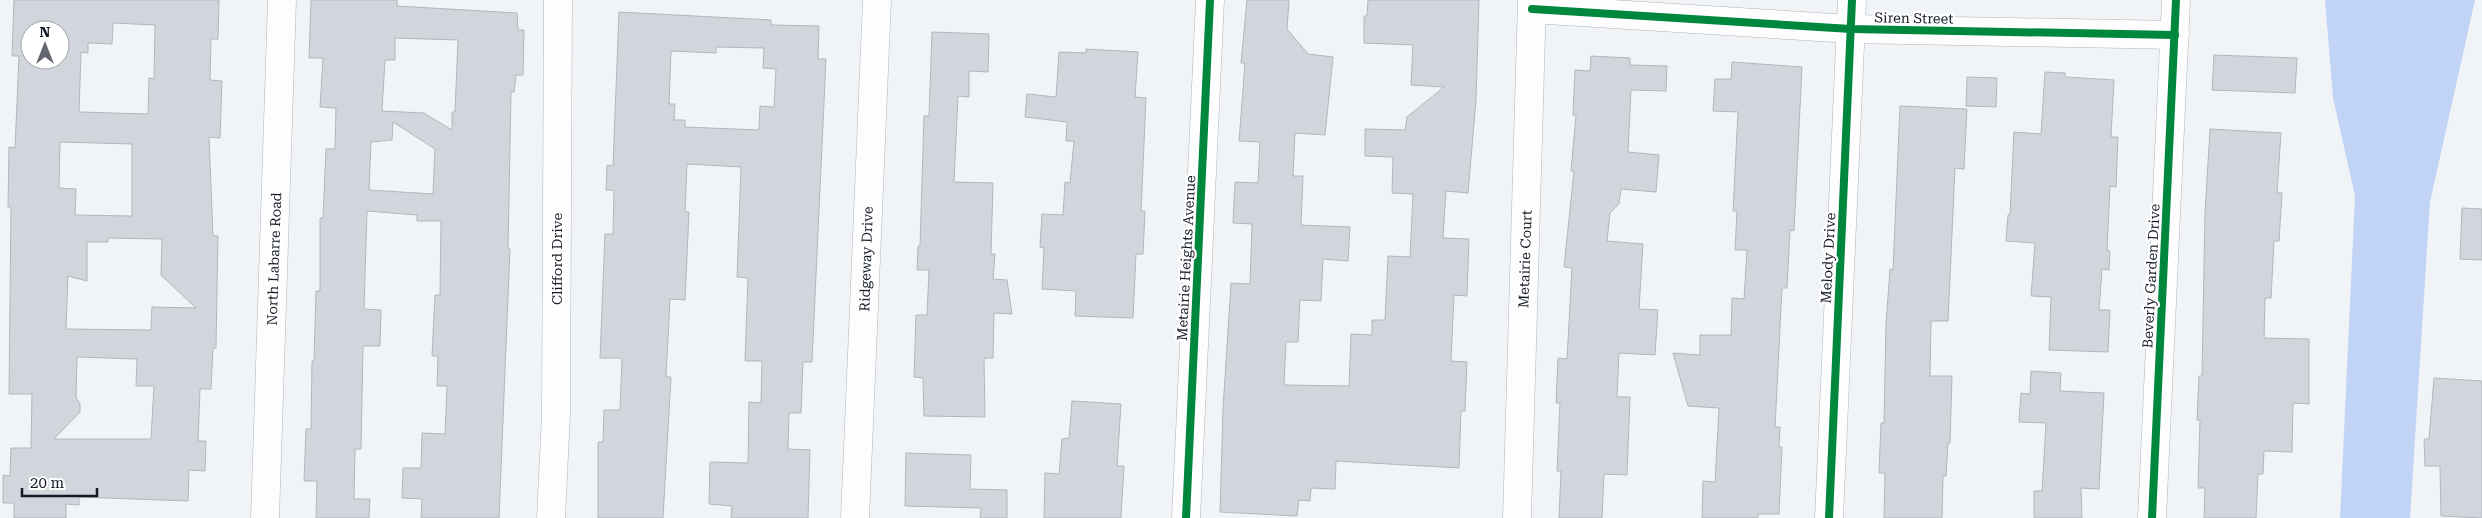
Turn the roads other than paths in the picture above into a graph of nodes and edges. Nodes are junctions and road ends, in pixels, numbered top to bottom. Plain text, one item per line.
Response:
1 (282, 0) edge
2 (558, 0) edge
3 (877, 0) edge
4 (1210, 0) edge
5 (1852, 0) edge
6 (2176, 0) edge
7 (1532, 5) edge
8 (1851, 29) junction
9 (2175, 35) junction
10 (265, 518) edge
11 (551, 518) edge
12 (855, 518) edge
13 (1186, 518) edge
14 (1518, 518) edge
15 (1829, 518) edge
16 (2152, 518) edge

1 - 10 street, North Labarre Road
2 - 11 street, Clifford Drive
3 - 12 street, Ridgeway Drive
4 - 13 street, Metairie Heights Avenue
5 - 8 street, Melody Drive
6 - 9 street, Beverly Garden Drive
7 - 8 street, Siren Street
7 - 14 street, Metairie Court
8 - 9 street, Siren Street
8 - 15 street, Melody Drive
9 - 16 street, Beverly Garden Drive

